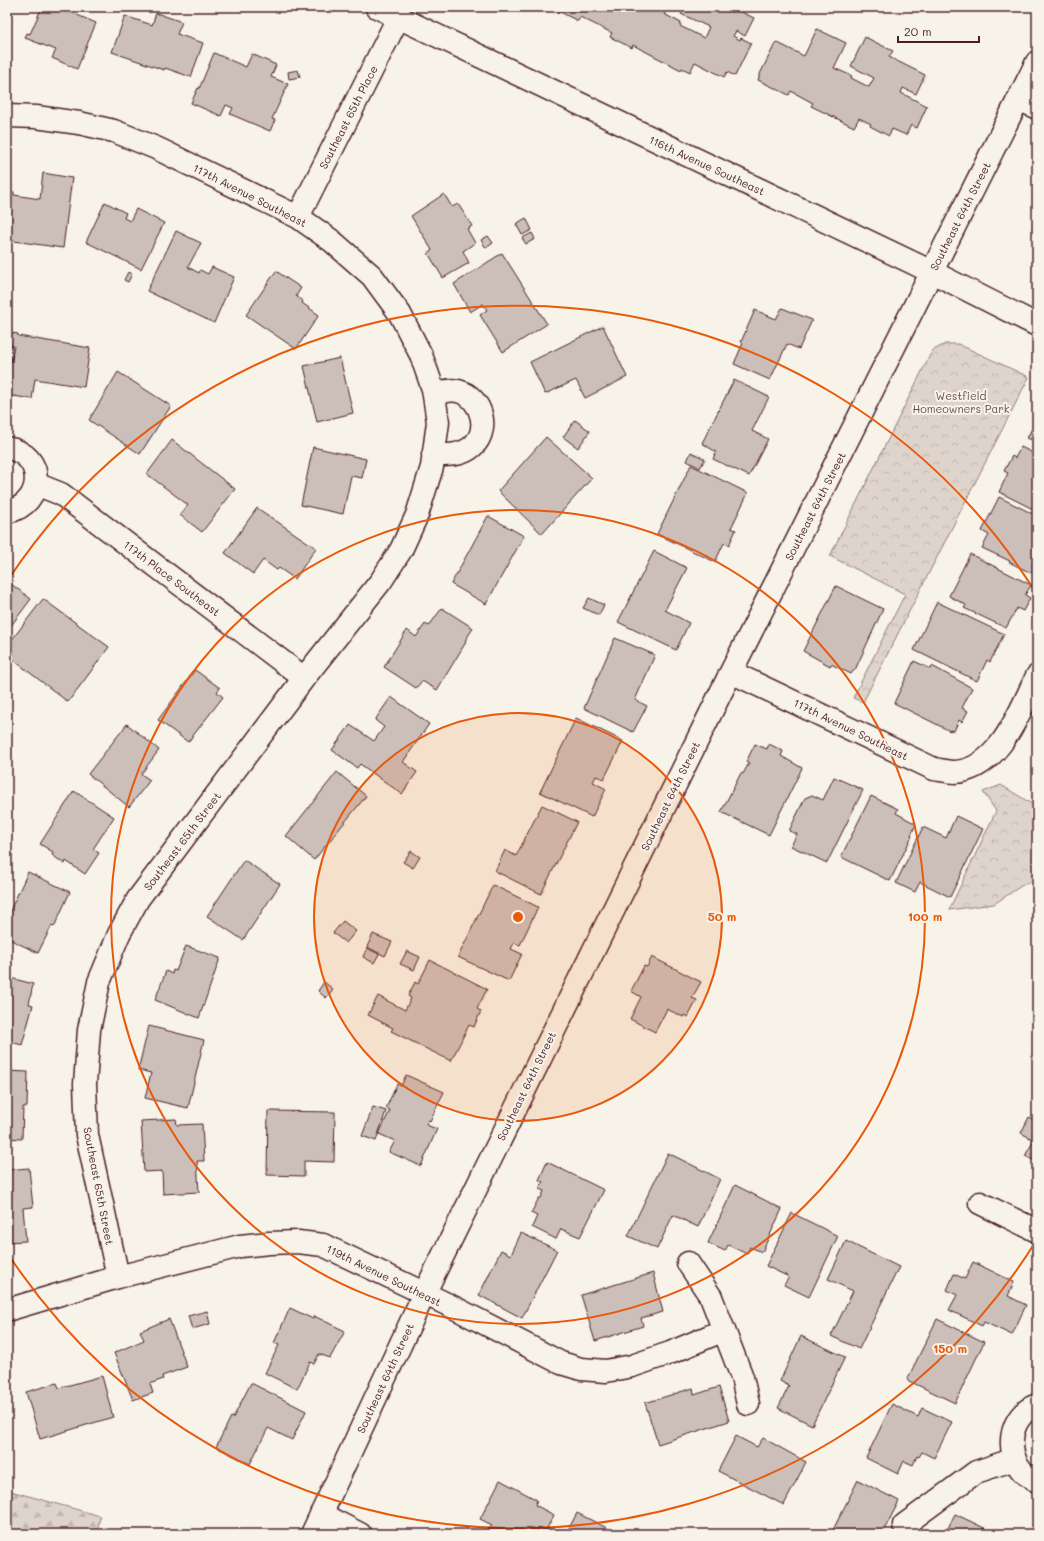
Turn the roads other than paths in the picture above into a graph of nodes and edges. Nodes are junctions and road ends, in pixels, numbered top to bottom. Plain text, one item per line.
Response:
1 (377, 7) edge
2 (398, 18) junction
3 (1037, 62) edge
4 (1028, 104) edge
5 (7, 116) edge
6 (298, 217) junction
7 (932, 272) junction
8 (1037, 325) edge
9 (434, 394) junction
10 (438, 422) joint
11 (7, 448) edge
12 (433, 456) junction
13 (36, 484) junction
14 (7, 512) edge
15 (731, 672) junction
16 (1037, 676) edge
17 (304, 678) junction
18 (980, 1203) dead end
19 (1037, 1231) edge
20 (688, 1264) dead end
21 (118, 1277) junction
22 (424, 1294) junction
23 (7, 1310) edge
24 (724, 1330) junction
25 (748, 1404) dead end
26 (1037, 1405) edge
27 (1015, 1459) junction
28 (1037, 1481) edge
29 (321, 1514) junction
30 (904, 1525) dead end
31 (312, 1534) edge
32 (360, 1534) edge

1 - 2 street, 116th Avenue Southeast
2 - 6 street, Southeast 65th Place
2 - 7 street, 116th Avenue Southeast
3 - 4 street, Southeast 64th Street
4 - 7 street, Southeast 64th Street
5 - 6 street, 117th Avenue Southeast
6 - 9 street, 117th Avenue Southeast
7 - 8 street, 116th Avenue Southeast
7 - 15 street, Southeast 64th Street
9 - 10 street, 117th Avenue Southeast
9 - 12 street
10 - 12 street, Southeast 65th Street
11 - 13 street
12 - 17 street, Southeast 65th Street
13 - 14 street
13 - 17 street, 117th Place Southeast
15 - 16 street, 117th Avenue Southeast
15 - 22 street, Southeast 64th Street
17 - 21 street, Southeast 65th Street
18 - 19 street
20 - 24 street
21 - 22 street, 119th Avenue Southeast
21 - 23 street, 119th Avenue Southeast
22 - 24 street, 119th Avenue Southeast
22 - 29 street, Southeast 64th Street
24 - 25 street
26 - 27 street
27 - 28 street
27 - 30 street
29 - 31 street, Southeast 64th Street
29 - 32 street

